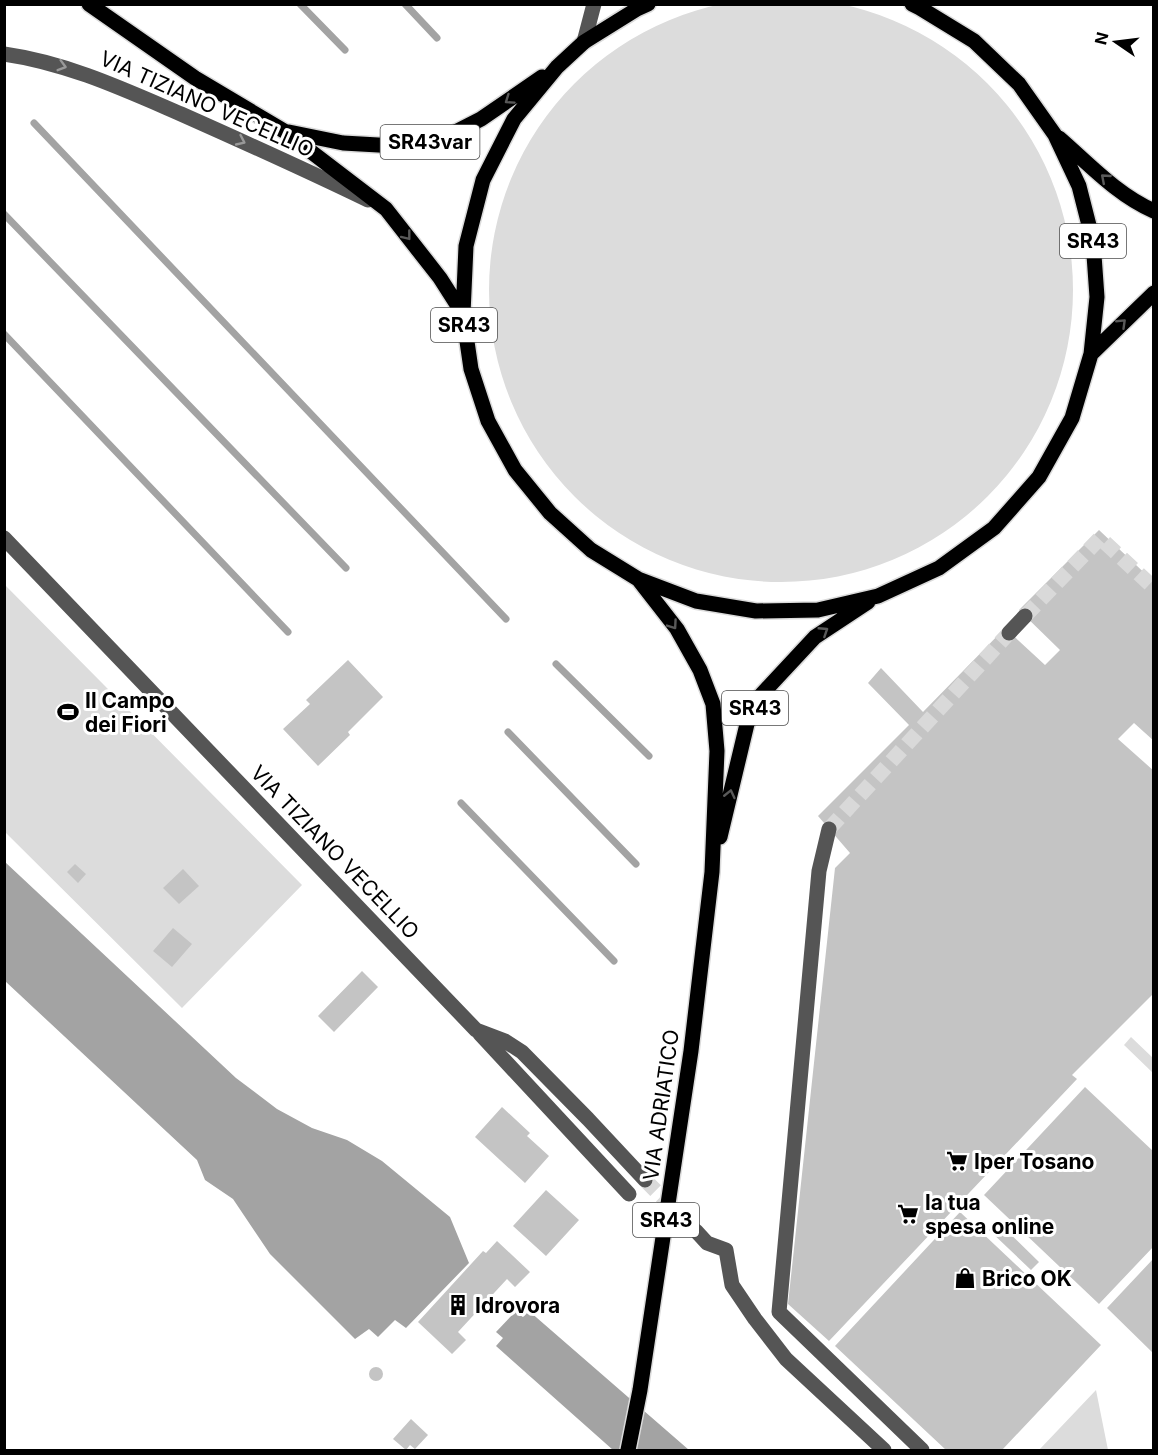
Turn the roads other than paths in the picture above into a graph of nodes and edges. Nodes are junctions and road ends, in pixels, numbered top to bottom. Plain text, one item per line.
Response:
1 (89, 4) edge
2 (594, 4) edge
3 (648, 4) edge
4 (912, 4) edge
5 (584, 42) junction
6 (4, 54) edge
7 (557, 67) junction
8 (284, 131) junction
9 (1055, 135) junction
10 (387, 209) junction
11 (1154, 211) edge
12 (1154, 293) edge
13 (463, 314) junction
14 (1091, 354) junction
15 (4, 538) edge
16 (638, 579) junction
17 (878, 596) junction
18 (1025, 616) tunnel mouth
19 (1009, 633) tunnel mouth
20 (829, 829) tunnel mouth
21 (712, 872) junction
22 (476, 1030) junction
23 (645, 1180) tunnel mouth
24 (629, 1194) dead end
25 (696, 1231) tunnel mouth
26 (628, 1450) edge
27 (884, 1450) edge
28 (922, 1450) edge

1 - 8 main road, SR43var
2 - 5 street
3 - 5 main road, SR43
4 - 9 main road, SR43
5 - 7 main road, SR43
6 -> 10 street, VIA TIZIANO VECELLIO
7 -> 8 main road, SR43var
7 - 13 main road, SR43
8 - 10 main road, SR43var
11 -> 9 main road, SR43
9 - 14 main road, SR43
10 -> 13 main road, SR43var
14 -> 12 main road, SR43
13 - 16 main road, SR43
14 - 17 main road, SR43
15 - 22 street, VIA TIZIANO VECELLIO
16 - 17 main road, SR43
16 -> 21 main road, VIA ADRIATICO / SR43
21 -> 17 main road, VIA ADRIATICO / SR43
18 - 19 street
20 - 28 street
21 - 26 main road, VIA ADRIATICO / SR43
22 - 23 street, VIA TIZIANO VECELLIO
22 - 24 street
25 - 27 street

